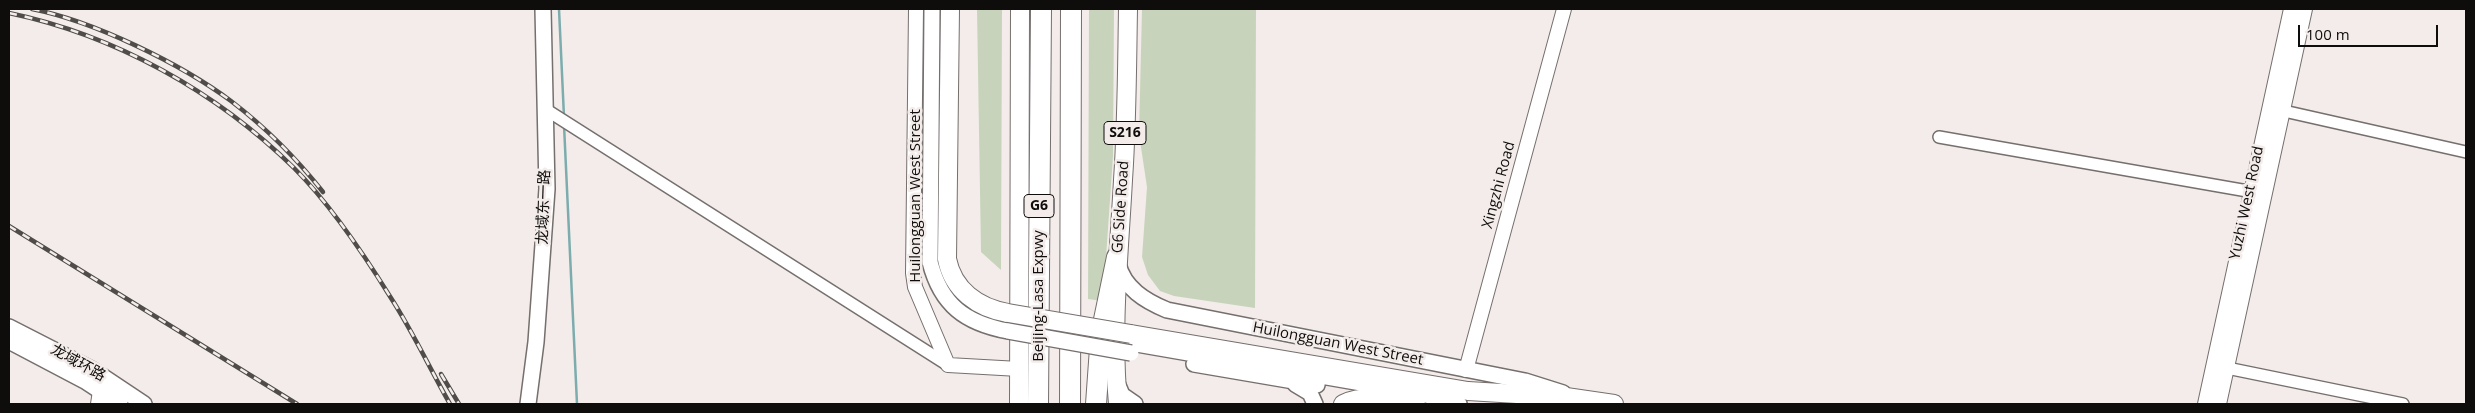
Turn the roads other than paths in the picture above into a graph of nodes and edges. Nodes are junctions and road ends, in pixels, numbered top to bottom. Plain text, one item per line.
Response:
1 (543, 9) edge
2 (916, 9) edge
3 (932, 9) edge
4 (941, 9) edge
5 (950, 9) edge
6 (1020, 9) edge
7 (1040, 9) edge
8 (1071, 9) edge
9 (1128, 9) edge
10 (1564, 9) edge
11 (2291, 9) edge
12 (2306, 9) edge
13 (545, 109) junction
14 (2276, 109) junction
15 (1939, 137) dead end
16 (2466, 152) edge
17 (2258, 193) junction
18 (1117, 257) junction
19 (1008, 322) junction
20 (9, 327) edge
21 (9, 341) edge
22 (1131, 343) junction
23 (948, 365) junction
24 (2227, 368) junction
25 (1019, 369) junction
26 (1466, 370) junction
27 (1116, 380) junction
28 (1292, 382) junction
29 (102, 392) edge
30 (1584, 399) junction
31 (120, 404) edge
32 (144, 404) edge
33 (528, 404) edge
34 (1019, 404) edge
35 (1038, 404) edge
36 (1070, 404) edge
37 (1096, 404) edge
38 (1118, 404) edge
39 (1135, 404) edge
40 (1315, 404) edge
41 (1343, 404) edge
42 (1416, 404) edge
43 (1453, 404) edge
44 (1459, 404) edge
45 (1614, 404) edge
46 (2205, 404) edge
47 (2219, 404) edge
48 (2403, 404) edge

1 - 13 main road, 龙域东一路
2 - 23 street, Huilongguan West Street
3 - 19 main road, Huilongguan West Street
4 - 19 main road, Huilongguan West Street
5 - 19 main road, Huilongguan West Street
6 - 25 main road
7 - 35 highway, Beijing-Lasa Expwy / G6
8 - 36 highway, Beijing-Lasa Expwy / G6
9 - 18 main road, G6 Side Road / S216
10 - 26 street, Xingzhi Road
11 - 14 street, Yuzhi West Road
12 - 14 street, Yuzhi West Road
13 - 23 street
13 - 33 main road, 龙域东一路
14 - 16 street
14 - 17 street, Yuzhi West Road
15 - 17 street
17 - 24 street, Yuzhi West Road
17 - 46 street, Yuzhi West Road
18 - 26 main road, Huilongguan West Street
18 - 27 main road, G6 Side Road / S216
18 - 37 highway
19 - 22 main road, Huilongguan West Street, bridge
20 - 29 main road, 龙域环路
21 - 29 main road, 龙域环路
22 - 28 main road
22 - 30 main road, Huilongguan West Street
22 - 44 main road
23 - 25 street
24 - 47 street, Yuzhi West Road
24 - 48 street
25 - 34 main road
26 - 30 main road, Huilongguan West Street
27 - 38 main road, G6 Side Road / S216
27 - 39 main road
28 - 40 main road
28 - 43 main road
29 - 31 main road, 龙域环路
29 - 32 main road, 龙域环路
30 - 45 main road, Huilongguan West Street
41 - 42 main road

